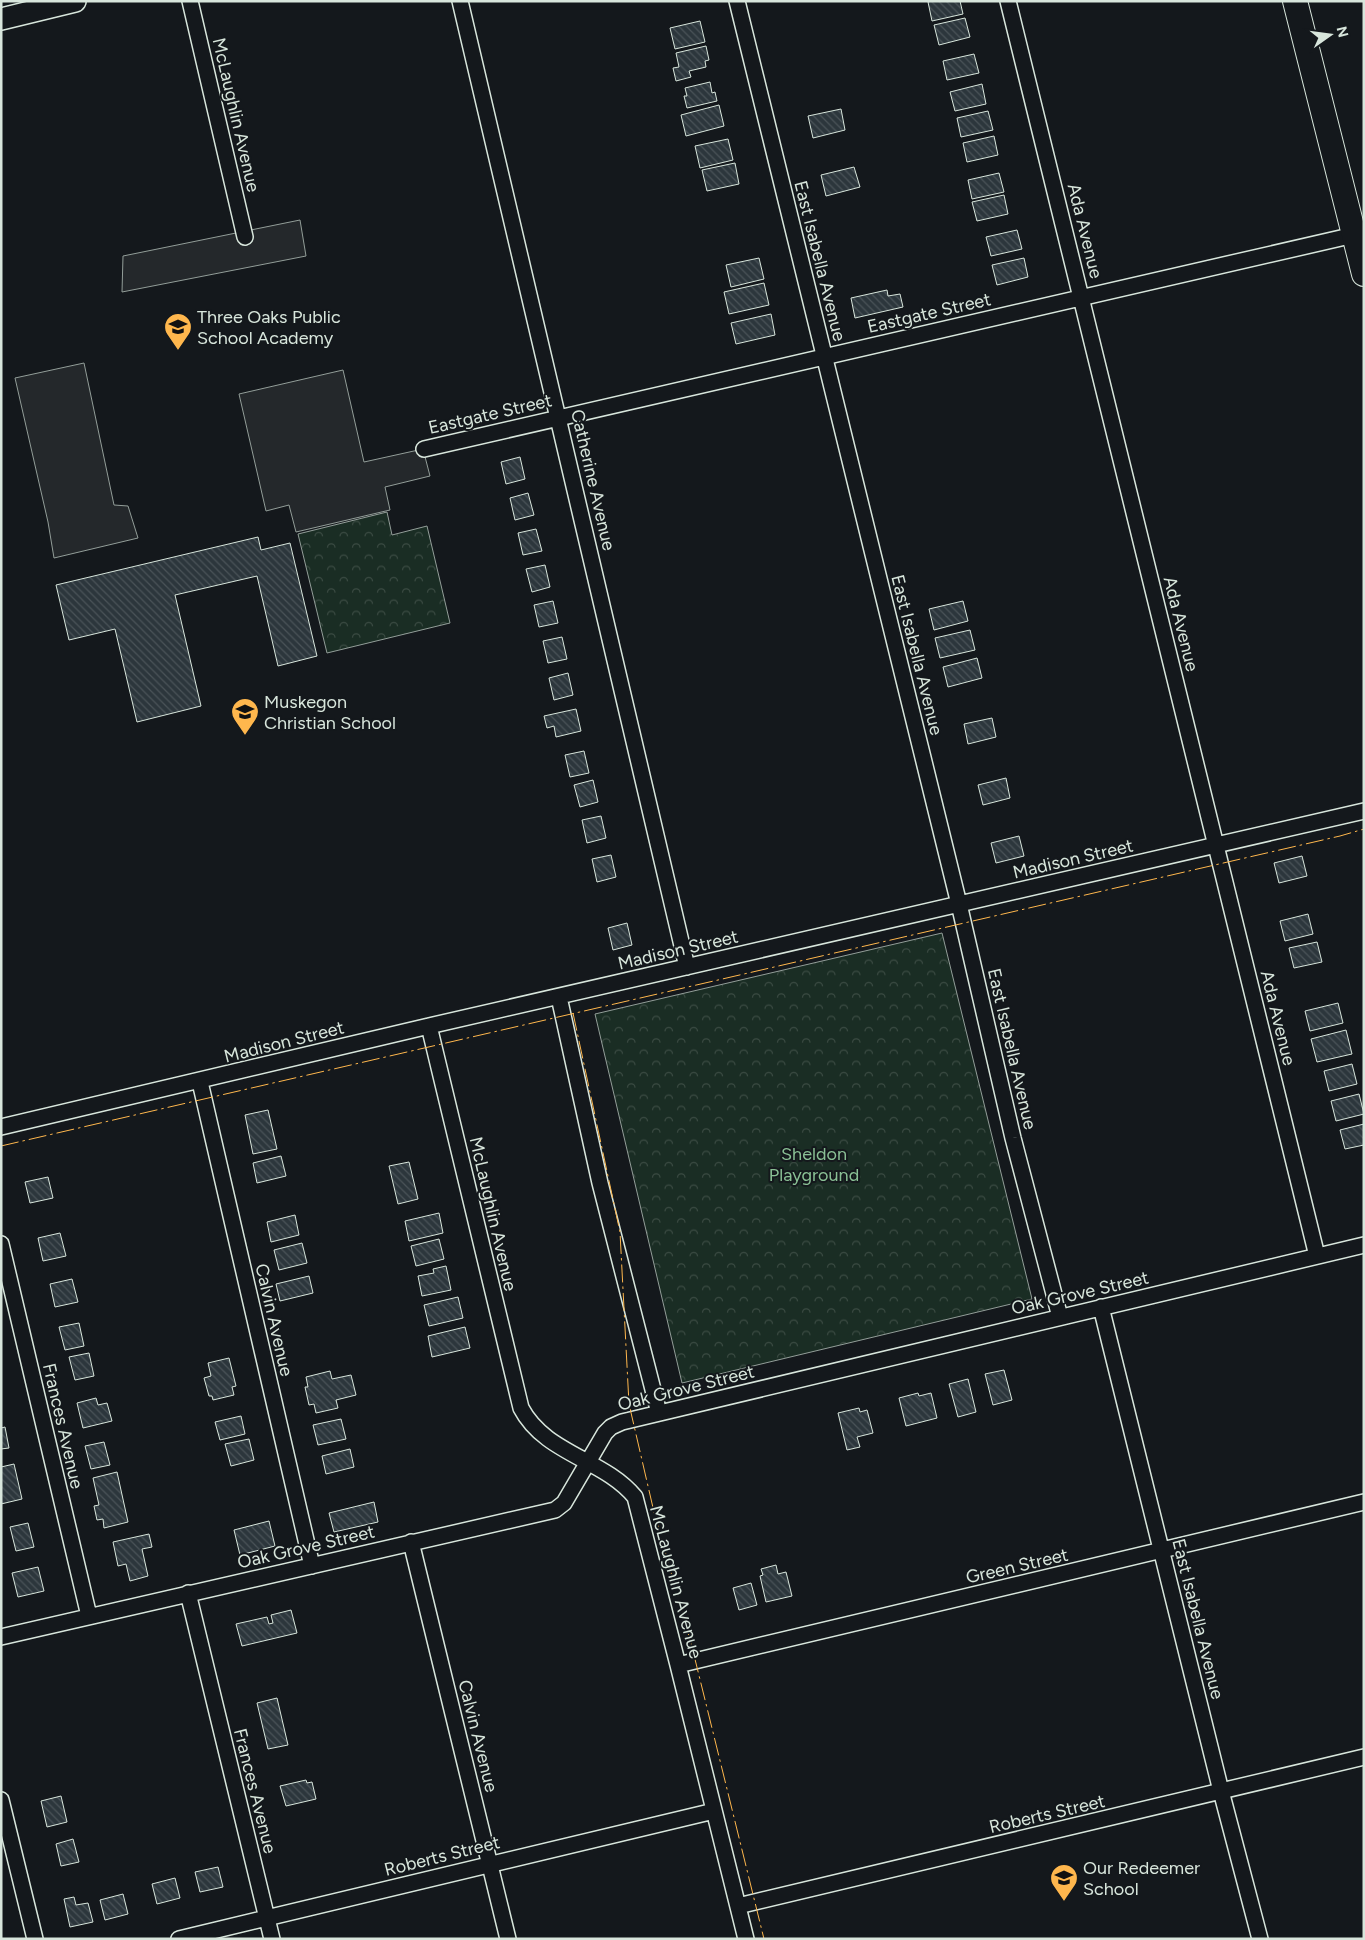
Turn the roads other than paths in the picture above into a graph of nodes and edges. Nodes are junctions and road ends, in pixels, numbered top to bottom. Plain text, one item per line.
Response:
1 (75, 1) edge
2 (190, 1) edge
3 (460, 1) edge
4 (737, 1) edge
5 (1008, 1) edge
6 (1295, 1) edge
7 (1, 19) edge
8 (1354, 235) junction
9 (245, 237) dead end
10 (1364, 274) edge
11 (1082, 298) junction
12 (824, 356) junction
13 (559, 418) junction
14 (424, 449) dead end
15 (1364, 811) edge
16 (1216, 844) junction
17 (959, 904) junction
18 (687, 967) junction
19 (559, 997) junction
20 (429, 1026) junction
21 (200, 1082) junction
22 (1, 1128) edge
23 (1, 1244) edge
24 (1364, 1245) edge
25 (1317, 1256) junction
26 (1100, 1307) junction
27 (1060, 1317) junction
28 (659, 1413) junction
29 (589, 1463) junction
30 (1364, 1502) edge
31 (411, 1542) junction
32 (1162, 1550) junction
33 (312, 1566) junction
34 (188, 1593) junction
35 (88, 1616) junction
36 (1, 1636) edge
37 (678, 1665) junction
38 (1364, 1757) edge
39 (1221, 1791) junction
40 (1, 1800) edge
41 (714, 1811) junction
42 (490, 1864) junction
43 (738, 1906) junction
44 (266, 1918) junction
45 (34, 1939) edge
46 (179, 1939) edge
47 (272, 1939) edge
48 (508, 1939) edge
49 (746, 1939) edge
50 (1260, 1939) edge

1 - 7 main road
2 - 9 street, McLaughlin Avenue
3 - 13 street, Catherine Avenue
4 - 12 street, East Isabella Avenue
5 - 11 street, Ada Avenue
6 - 8 main road
8 - 10 main road
8 - 11 street, Eastgate Street
11 - 12 street, Eastgate Street
11 - 16 street, Ada Avenue
12 - 13 street, Eastgate Street
12 - 17 street, East Isabella Avenue
13 - 14 street, Eastgate Street
13 - 18 street, Catherine Avenue
15 - 16 street, Madison Street
16 - 17 street, Madison Street
16 - 25 street, Ada Avenue
17 - 18 street, Madison Street
17 - 27 street, East Isabella Avenue
18 - 19 street, Madison Street
19 - 20 street, Madison Street
19 - 28 street
20 - 21 street, Madison Street
20 - 29 street, McLaughlin Avenue
21 - 22 street, Madison Street
21 - 33 street, Calvin Avenue
23 - 35 street, Frances Avenue
24 - 25 street, Oak Grove Street
25 - 26 street, Oak Grove Street
26 - 27 street, Oak Grove Street
26 - 32 street, East Isabella Avenue
27 - 28 street, Oak Grove Street
28 - 29 street, Oak Grove Street
29 - 31 street, Oak Grove Street
29 - 37 street, McLaughlin Avenue
30 - 32 street, Green Street
31 - 33 street, Oak Grove Street
31 - 42 street, Calvin Avenue
32 - 37 street, Green Street
32 - 39 street, East Isabella Avenue
33 - 34 street, Oak Grove Street
34 - 35 street, Oak Grove Street
34 - 44 street, Frances Avenue
35 - 36 street, Oak Grove Street
37 - 41 street, McLaughlin Avenue
38 - 39 street, Roberts Street
39 - 43 street, Roberts Street
39 - 50 street, East Isabella Avenue
40 - 45 street
41 - 42 street, Roberts Street
41 - 43 street, McLaughlin Avenue
42 - 44 street, Roberts Street
42 - 48 street, Calvin Avenue
43 - 49 street, McLaughlin Avenue
44 - 46 street, Roberts Street
44 - 47 street, Frances Avenue

